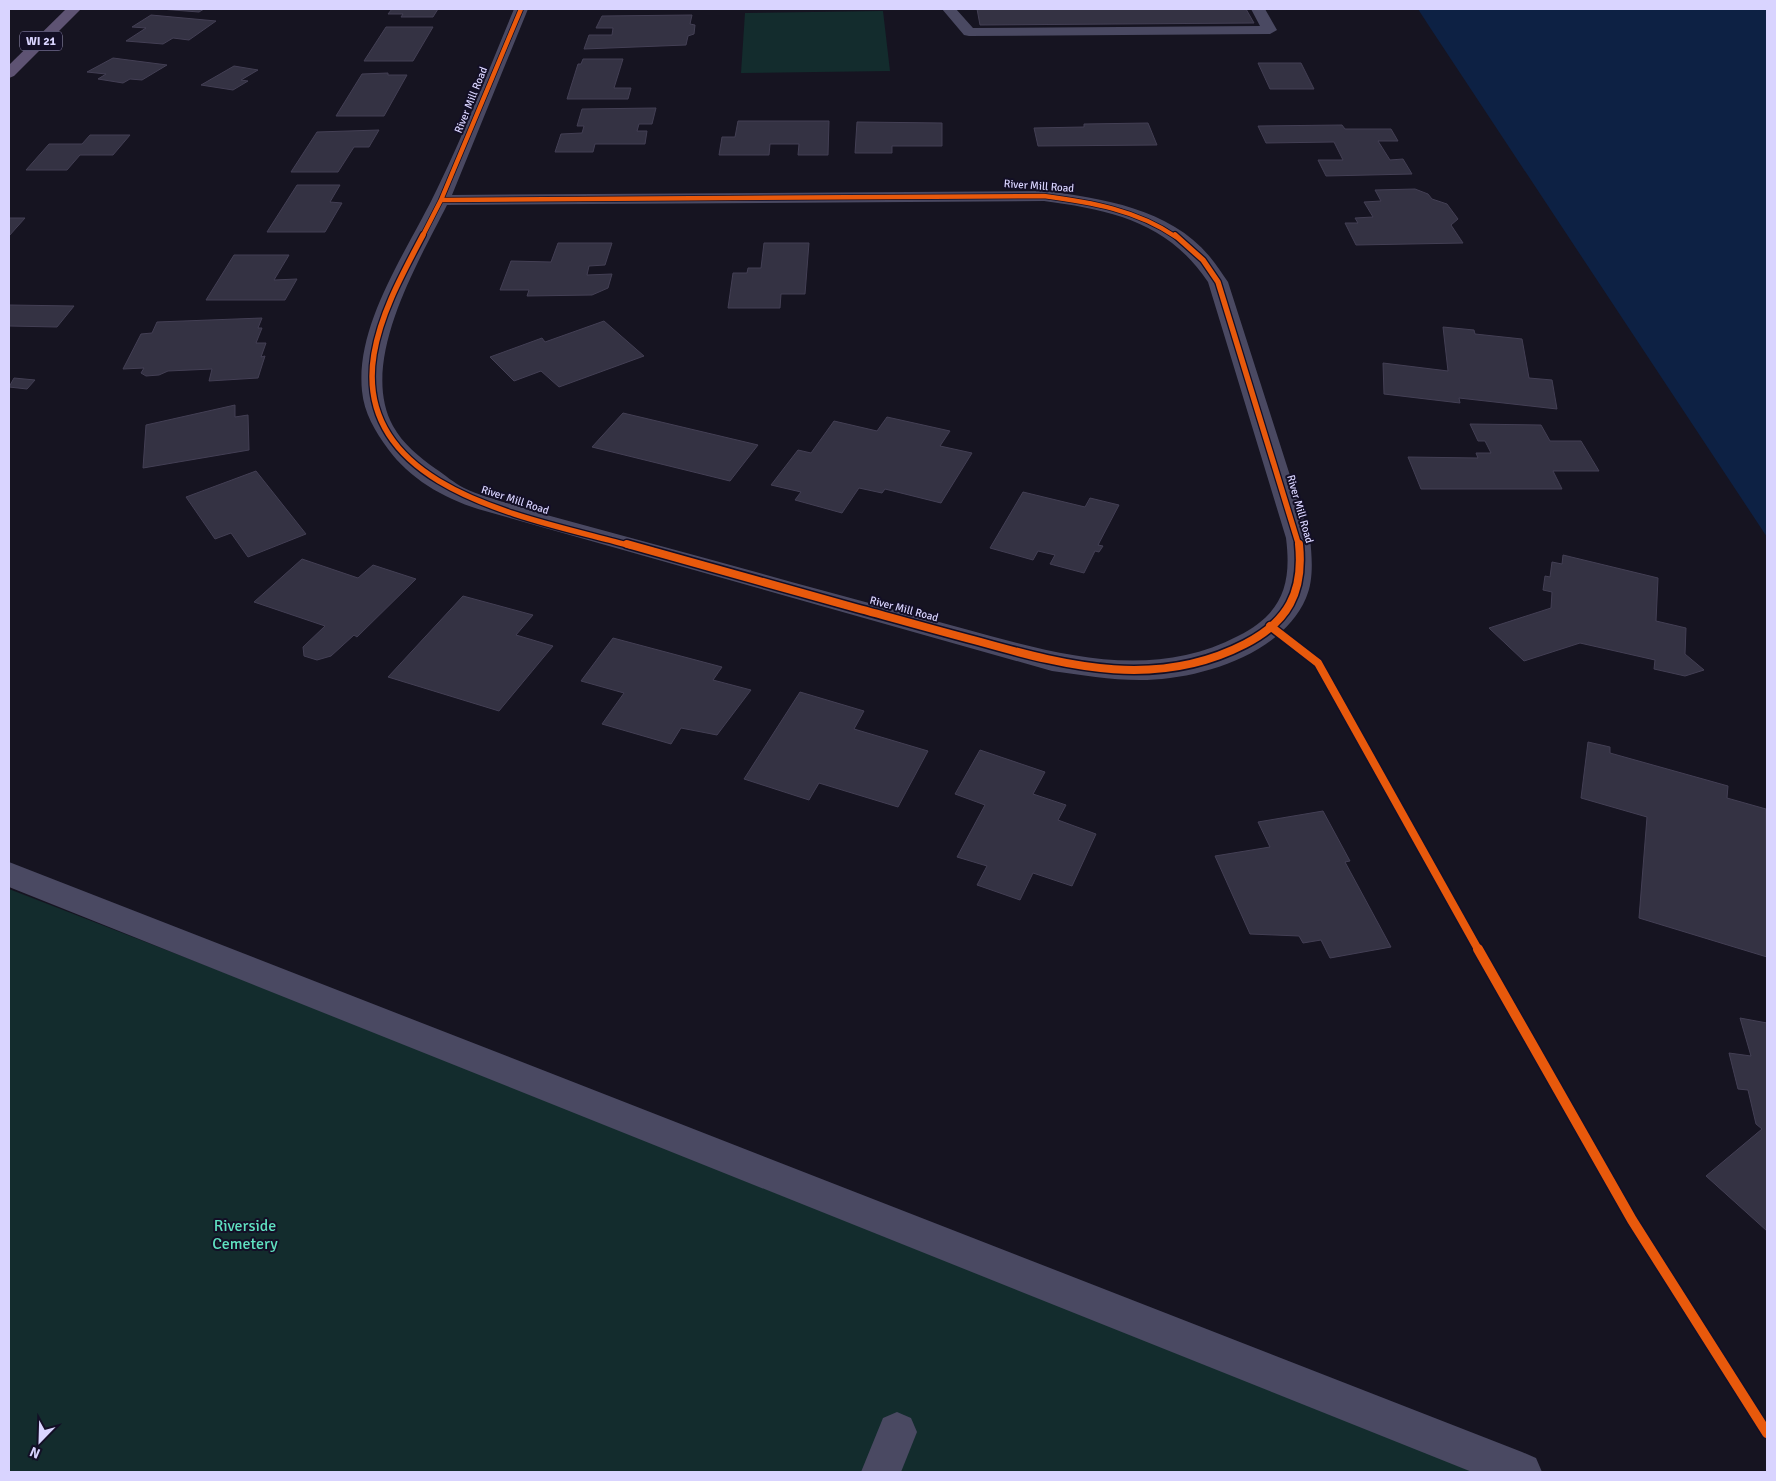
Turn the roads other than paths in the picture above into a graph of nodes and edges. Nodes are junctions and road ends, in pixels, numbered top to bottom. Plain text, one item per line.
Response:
1 (74, 9) edge
2 (521, 9) edge
3 (949, 9) edge
4 (1258, 9) edge
5 (9, 73) edge
6 (441, 200) junction
7 (9, 874) edge
8 (897, 1432) dead end
9 (881, 1472) edge
10 (1522, 1472) edge

1 - 5 main road, WI 21
2 - 6 street, River Mill Road
3 - 4 street
6 - 6 street, River Mill Road
7 - 10 street
8 - 9 street

